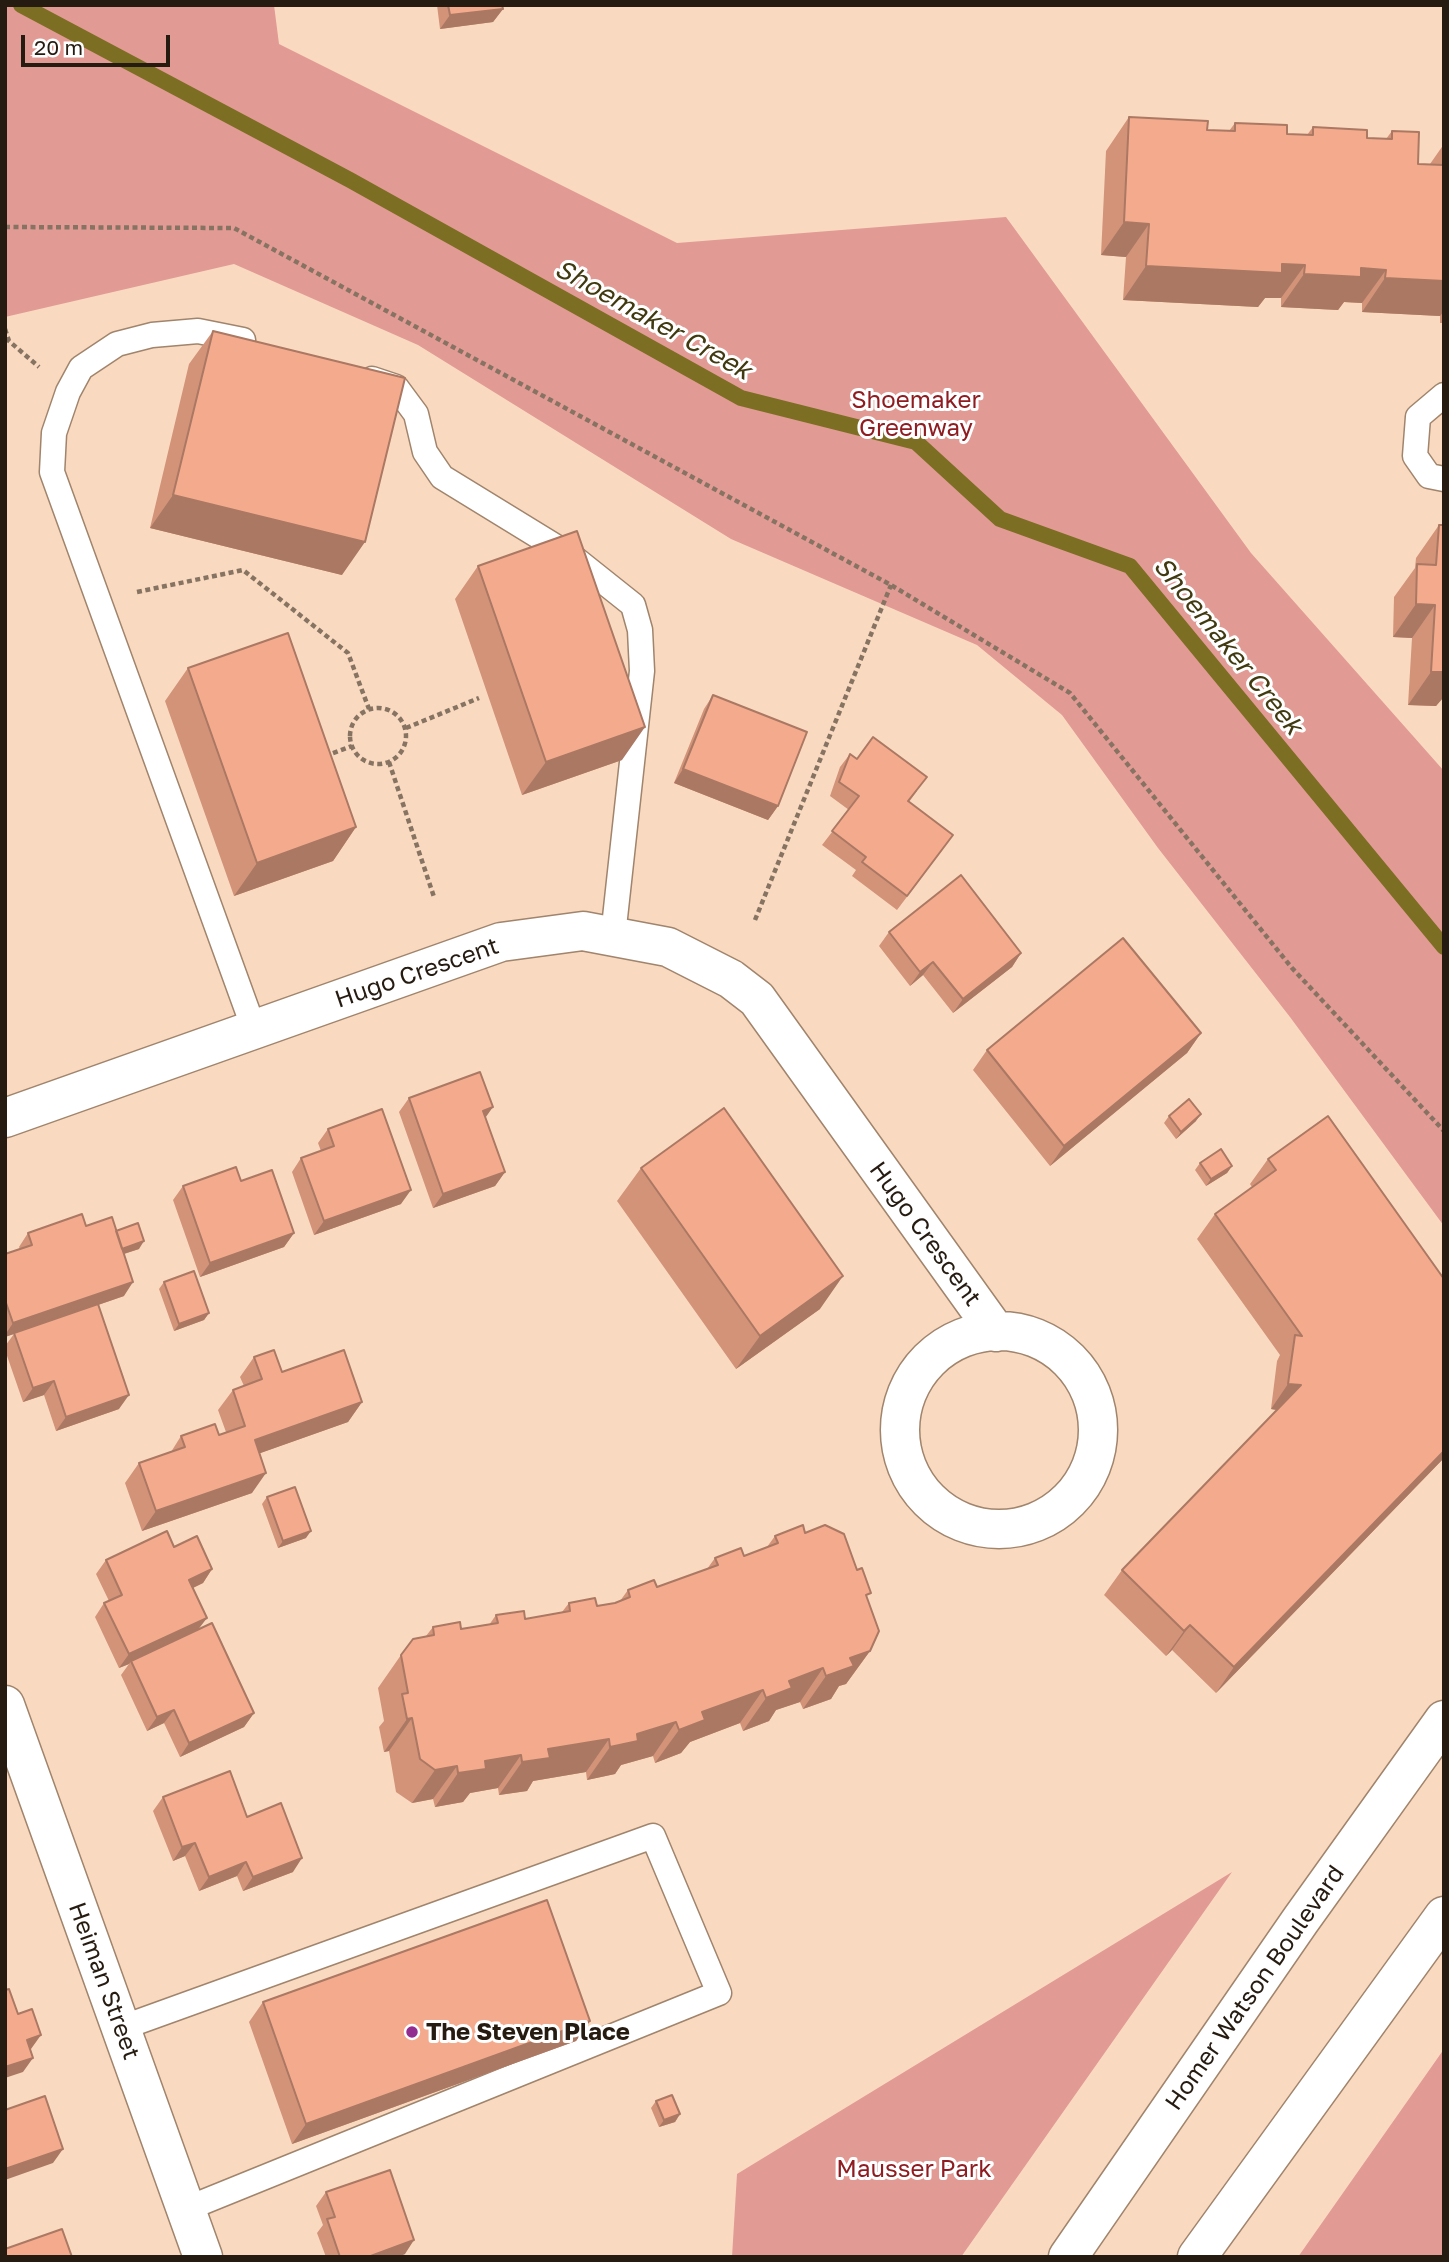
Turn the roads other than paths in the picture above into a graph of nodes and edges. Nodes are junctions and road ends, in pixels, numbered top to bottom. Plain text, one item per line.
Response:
1 (269, 345) edge
2 (345, 370) edge
3 (1444, 395) edge
4 (1444, 480) edge
5 (613, 936) junction
6 (254, 1029) junction
7 (5, 1118) edge
8 (996, 1332) junction
9 (5, 1705) edge
10 (1444, 1720) edge
11 (1444, 1916) edge
12 (121, 2028) junction
13 (186, 2210) junction
14 (203, 2257) edge
15 (1068, 2257) edge
16 (1197, 2257) edge

1 - 6 lane
2 - 5 lane
3 - 4 lane
5 - 6 street, Hugo Crescent
5 - 8 street, Hugo Crescent
6 - 7 street, Hugo Crescent
8 - 8 street, Hugo Crescent
9 - 12 street, Heiman Street
10 - 15 street, Homer Watson Boulevard
11 - 16 street
12 - 13 street, Heiman Street
12 - 13 lane
13 - 14 street, Heiman Street

